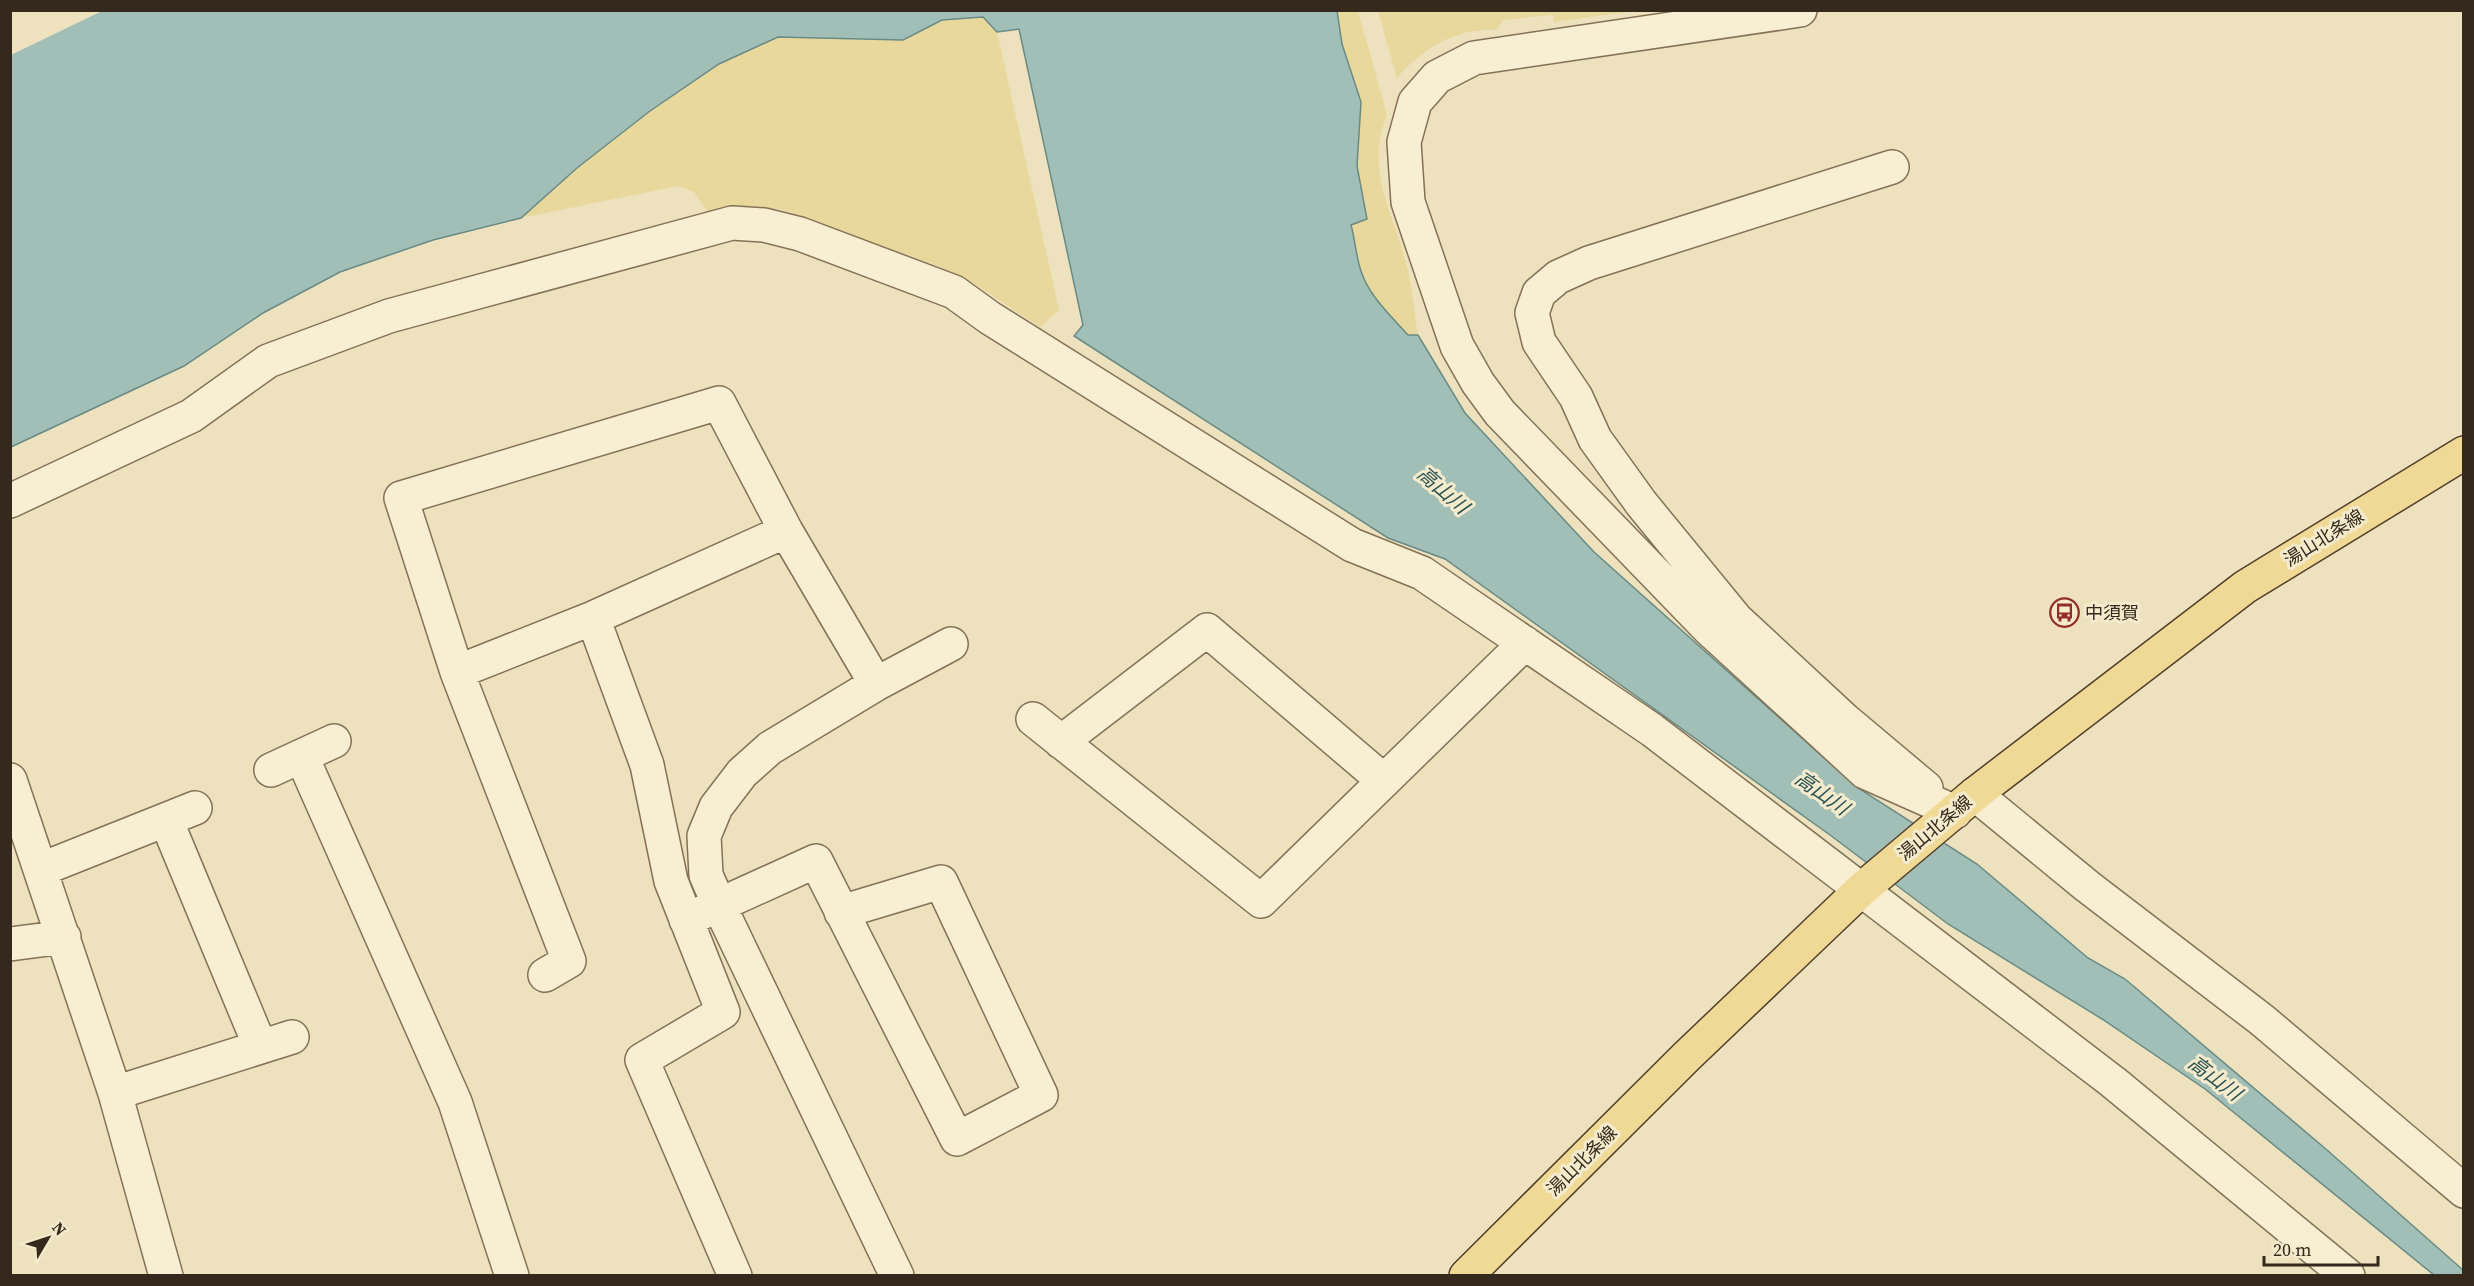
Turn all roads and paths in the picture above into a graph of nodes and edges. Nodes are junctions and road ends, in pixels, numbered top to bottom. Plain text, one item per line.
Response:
1 (1800, 10) edge
2 (1892, 166) dead end
3 (2463, 453) edge
4 (10, 501) edge
5 (786, 531) junction
6 (593, 618) junction
7 (1525, 643) junction
8 (951, 644) dead end
9 (457, 672) junction
10 (876, 684) junction
11 (1033, 719) dead end
12 (334, 741) dead end
13 (1061, 742) junction
14 (302, 757) junction
15 (271, 770) dead end
16 (10, 780) edge
17 (1384, 781) junction
18 (1957, 809) junction
19 (42, 869) junction
20 (1869, 883) junction
21 (719, 905) junction
22 (842, 912) junction
23 (686, 920) junction
24 (64, 937) junction
25 (10, 944) edge
26 (545, 975) dead end
27 (292, 1037) dead end
28 (260, 1046) junction
29 (115, 1093) junction
30 (2463, 1191) edge
31 (1477, 1272) edge
32 (166, 1275) edge
33 (512, 1275) edge
34 (735, 1275) edge
35 (897, 1275) edge
36 (2348, 1275) edge

1 - 18 street
2 - 18 street
3 - 18 main road, 湯山北条線
4 - 7 street
5 - 6 street
5 - 9 street
5 - 10 street
6 - 9 street
6 - 23 street
7 - 17 street
7 - 20 street
8 - 10 street
9 - 26 street
10 - 21 street
11 - 13 street
12 - 14 street
13 - 17 street
13 - 17 street
14 - 15 street
14 - 33 street
16 - 19 street
18 - 20 main road, 湯山北条線
18 - 30 street
19 - 24 street
19 - 28 street
20 - 31 main road, 湯山北条線
20 - 36 street
21 - 22 street
21 - 23 street
21 - 35 street
22 - 22 street
23 - 34 street
24 - 25 street
24 - 29 street
27 - 28 street
28 - 29 street
29 - 32 street

